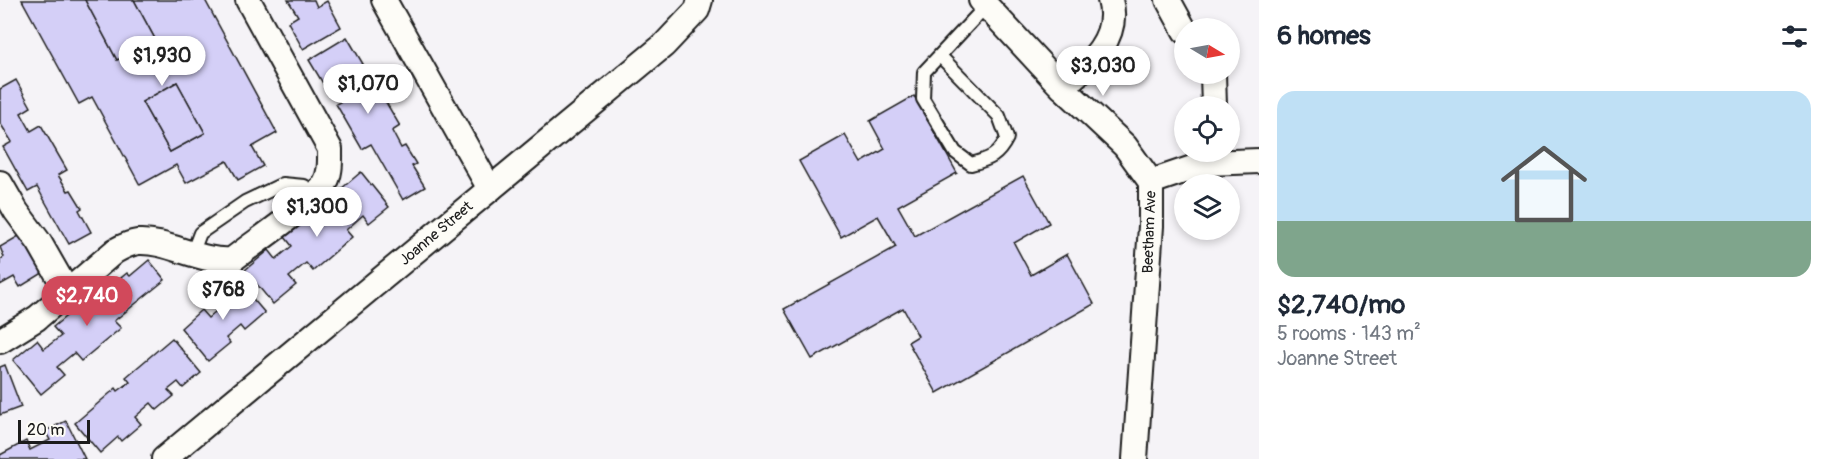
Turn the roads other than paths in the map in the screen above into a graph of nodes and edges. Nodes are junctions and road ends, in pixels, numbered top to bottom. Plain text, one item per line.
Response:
1 (248, 0) edge
2 (384, 0) edge
3 (700, 0) edge
4 (1110, 0) edge
5 (1168, 0) edge
6 (984, 3) edge
7 (1178, 18) edge
8 (940, 56) junction
9 (1062, 87) junction
10 (1240, 159) edge
11 (1259, 161) edge
12 (1208, 162) edge
13 (1151, 182) junction
14 (0, 183) edge
15 (490, 189) junction
16 (316, 193) junction
17 (192, 254) junction
18 (67, 291) junction
19 (0, 341) edge
20 (164, 459) edge
21 (1135, 459) edge

1 - 16 street
2 - 15 street
3 - 15 street, Joanne Street
4 - 9 street
5 - 7 street
6 - 8 lane
6 - 9 street, Beetham Ave
8 - 8 lane
9 - 13 street, Beetham Ave
10 - 11 street
12 - 13 street
13 - 21 street, Beetham Ave
14 - 18 street
15 - 20 street, Joanne Street
16 - 17 street
16 - 17 lane
17 - 18 street
18 - 19 street

